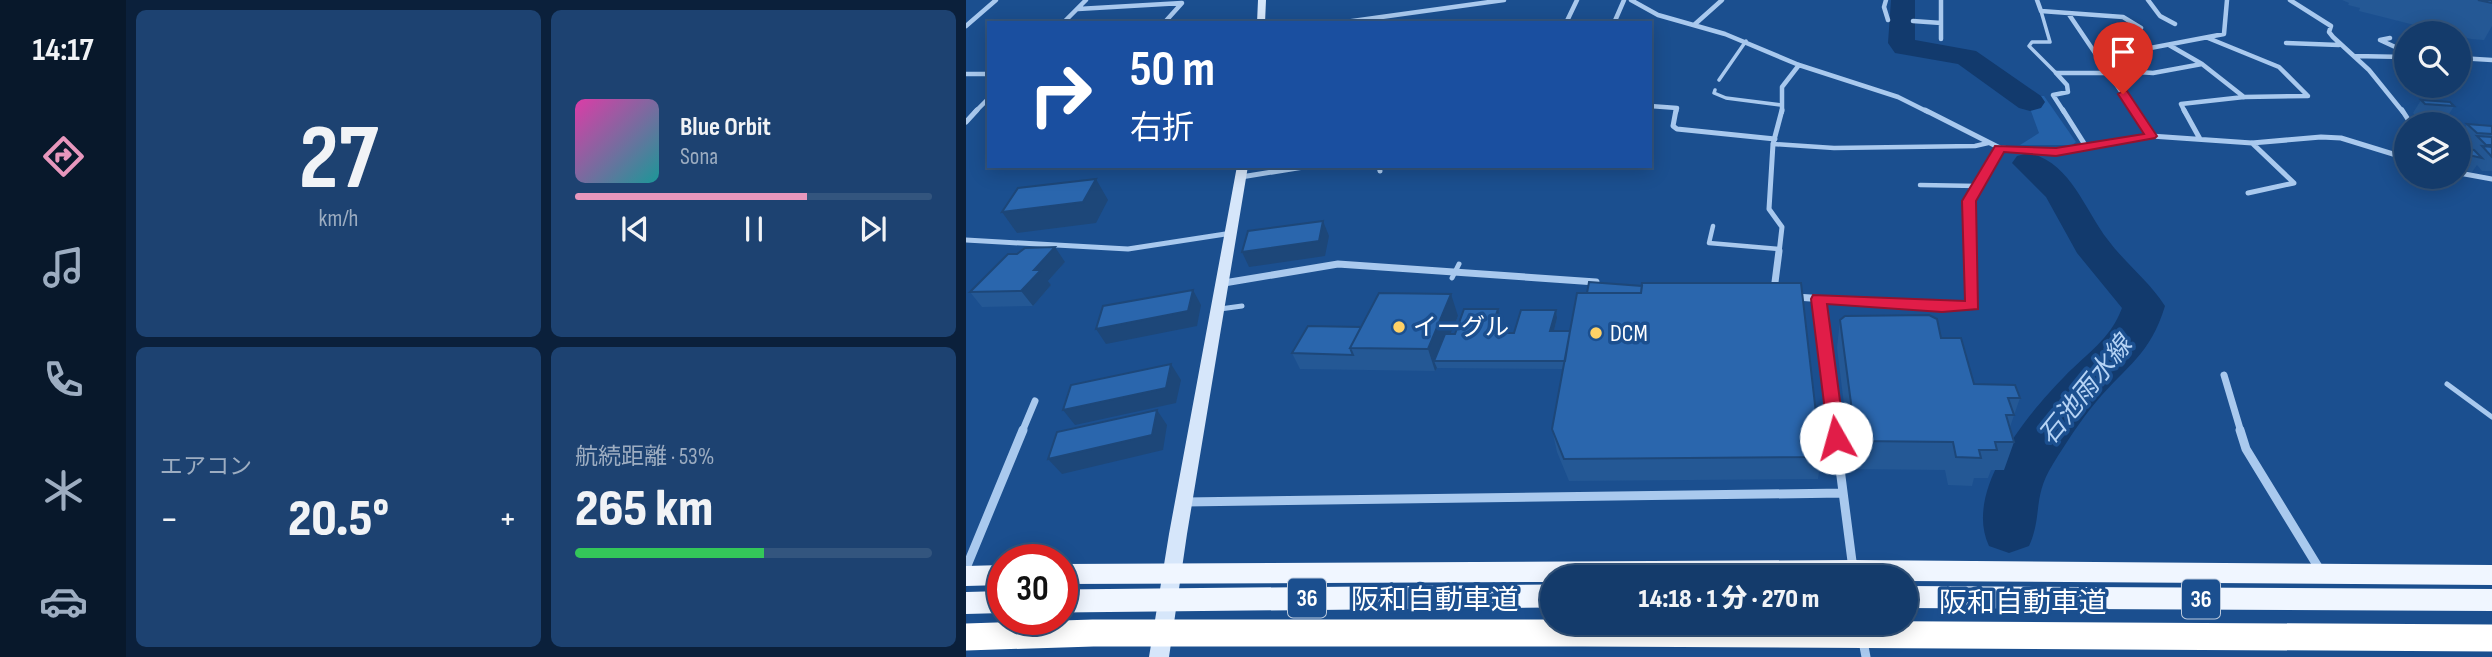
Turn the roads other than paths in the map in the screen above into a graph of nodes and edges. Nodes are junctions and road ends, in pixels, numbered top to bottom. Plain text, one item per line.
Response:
1 (996, 0) edge
2 (1086, 0) edge
3 (1262, 0) edge
4 (1504, 0) edge
5 (1577, 0) edge
6 (1624, 0) edge
7 (1631, 0) edge
8 (1722, 0) edge
9 (1886, 0) edge
10 (1941, 0) edge
11 (2037, 0) edge
12 (2148, 0) edge
13 (2227, 0) edge
14 (2290, 0) edge
15 (1078, 9) junction
16 (2041, 11) junction
17 (2068, 13) junction
18 (1381, 16) junction
19 (1888, 20) dead end
20 (1065, 21) edge
21 (1166, 21) edge
22 (1261, 21) edge
23 (1350, 21) edge
24 (1381, 21) edge
25 (1567, 21) edge
26 (1615, 21) edge
27 (1913, 21) dead end
28 (1941, 23) junction
29 (2175, 24) dead end
30 (1694, 25) junction
31 (966, 26) edge
32 (2141, 28) dead end
33 (2208, 38) junction
34 (2390, 38) dead end
35 (1941, 39) dead end
36 (1746, 41) junction
37 (2286, 43) dead end
38 (2169, 45) junction
39 (2339, 45) junction
40 (2394, 48) edge
41 (2394, 54) edge
42 (2136, 55) dead end
43 (2353, 56) junction
44 (2471, 59) edge
45 (2492, 60) edge
46 (2202, 64) junction
47 (1799, 65) junction
48 (2109, 72) junction
49 (966, 74) edge
50 (987, 74) edge
51 (2056, 74) junction
52 (1719, 80) dead end
53 (1715, 90) dead end
54 (2244, 97) junction
55 (987, 100) edge
56 (1782, 105) junction
57 (1652, 106) edge
58 (2404, 112) edge
59 (966, 122) edge
60 (2151, 136) junction
61 (2200, 139) junction
62 (1774, 141) junction
63 (1988, 143) junction
64 (2252, 143) junction
65 (2000, 148) junction
66 (2087, 148) junction
67 (2394, 154) edge
68 (1287, 168) edge
69 (2476, 168) edge
70 (1242, 172) edge
71 (2471, 175) edge
72 (2489, 179) edge
73 (1920, 185) dead end
74 (1978, 186) junction
75 (2248, 193) dead end
76 (1713, 226) dead end
77 (1232, 233) junction
78 (966, 240) edge
79 (1779, 249) junction
80 (1341, 256) dead end
81 (1338, 264) junction
82 (1459, 264) dead end
83 (1453, 275) junction
84 (1224, 283) junction
85 (1611, 284) edge
86 (1760, 295) edge
87 (1773, 295) junction
88 (1818, 299) junction
89 (1242, 306) dead end
90 (1220, 309) junction
91 (2224, 375) dead end
92 (2447, 384) dead end
93 (1035, 401) dead end
94 (2492, 418) edge
95 (1843, 493) junction
96 (1183, 502) junction
97 (1853, 565) edge
98 (966, 568) edge
99 (1171, 572) junction
100 (1540, 573) edge
101 (2322, 573) junction
102 (1078, 574) edge
103 (1918, 574) edge
104 (987, 575) edge
105 (2492, 575) edge
106 (966, 576) edge
107 (1540, 596) edge
108 (1918, 597) edge
109 (2492, 600) edge
110 (1078, 601) edge
111 (987, 602) edge
112 (966, 603) edge
113 (1863, 635) edge
114 (966, 637) edge
115 (2492, 638) edge
116 (1159, 657) edge
117 (1866, 657) edge

1 - 31 street
2 - 15 street
3 - 22 street
4 - 18 street
5 - 25 street
6 - 26 street
7 - 30 street
8 - 30 street
9 - 19 street
10 - 28 street
11 - 16 street
12 - 29 street
13 - 33 street
14 - 39 street
15 - 20 street
15 - 21 street
16 - 17 street
16 - 51 lane
17 - 32 street
17 - 48 street
18 - 23 street
18 - 24 street
27 - 28 street
28 - 35 street
30 - 36 street
33 - 38 street
33 - 54 street
34 - 40 street
36 - 47 street
36 - 52 lane
37 - 39 street
38 - 42 street
38 - 46 street
39 - 43 street
41 - 43 street
43 - 58 street
44 - 45 street
46 - 48 street
46 - 54 street
47 - 56 street
47 - 63 street
48 - 51 street
48 - 60 street
49 - 50 street
51 - 66 street
53 - 56 lane
54 - 61 street
55 - 59 street
56 - 62 street
57 - 62 street
60 - 61 street
60 - 66 street
61 - 64 street
62 - 63 lane
62 - 79 street
63 - 65 street
64 - 67 street
64 - 75 street
65 - 66 street
65 - 74 street
68 - 70 street
69 - 72 lane
70 - 77 street
71 - 72 street
73 - 74 lane
74 - 88 street
76 - 79 lane
77 - 78 street
77 - 84 street
79 - 87 street
80 - 81 lane
81 - 83 street
81 - 84 street
82 - 83 lane
83 - 85 street
84 - 90 street
86 - 87 street
87 - 88 street
88 - 95 street
89 - 90 lane
90 - 96 street
91 - 101 street
92 - 94 lane
93 - 98 street
95 - 96 street
95 - 97 street
96 - 99 street
99 - 100 main road, 36
99 - 102 main road, 36
99 - 116 street
101 - 103 main road, 36
101 - 105 main road, 36
104 - 106 main road
107 - 110 main road, 36, bridge
108 - 109 main road, 36
111 - 112 main road
113 - 117 street
114 - 115 highway, 阪和自動車道, bridge

